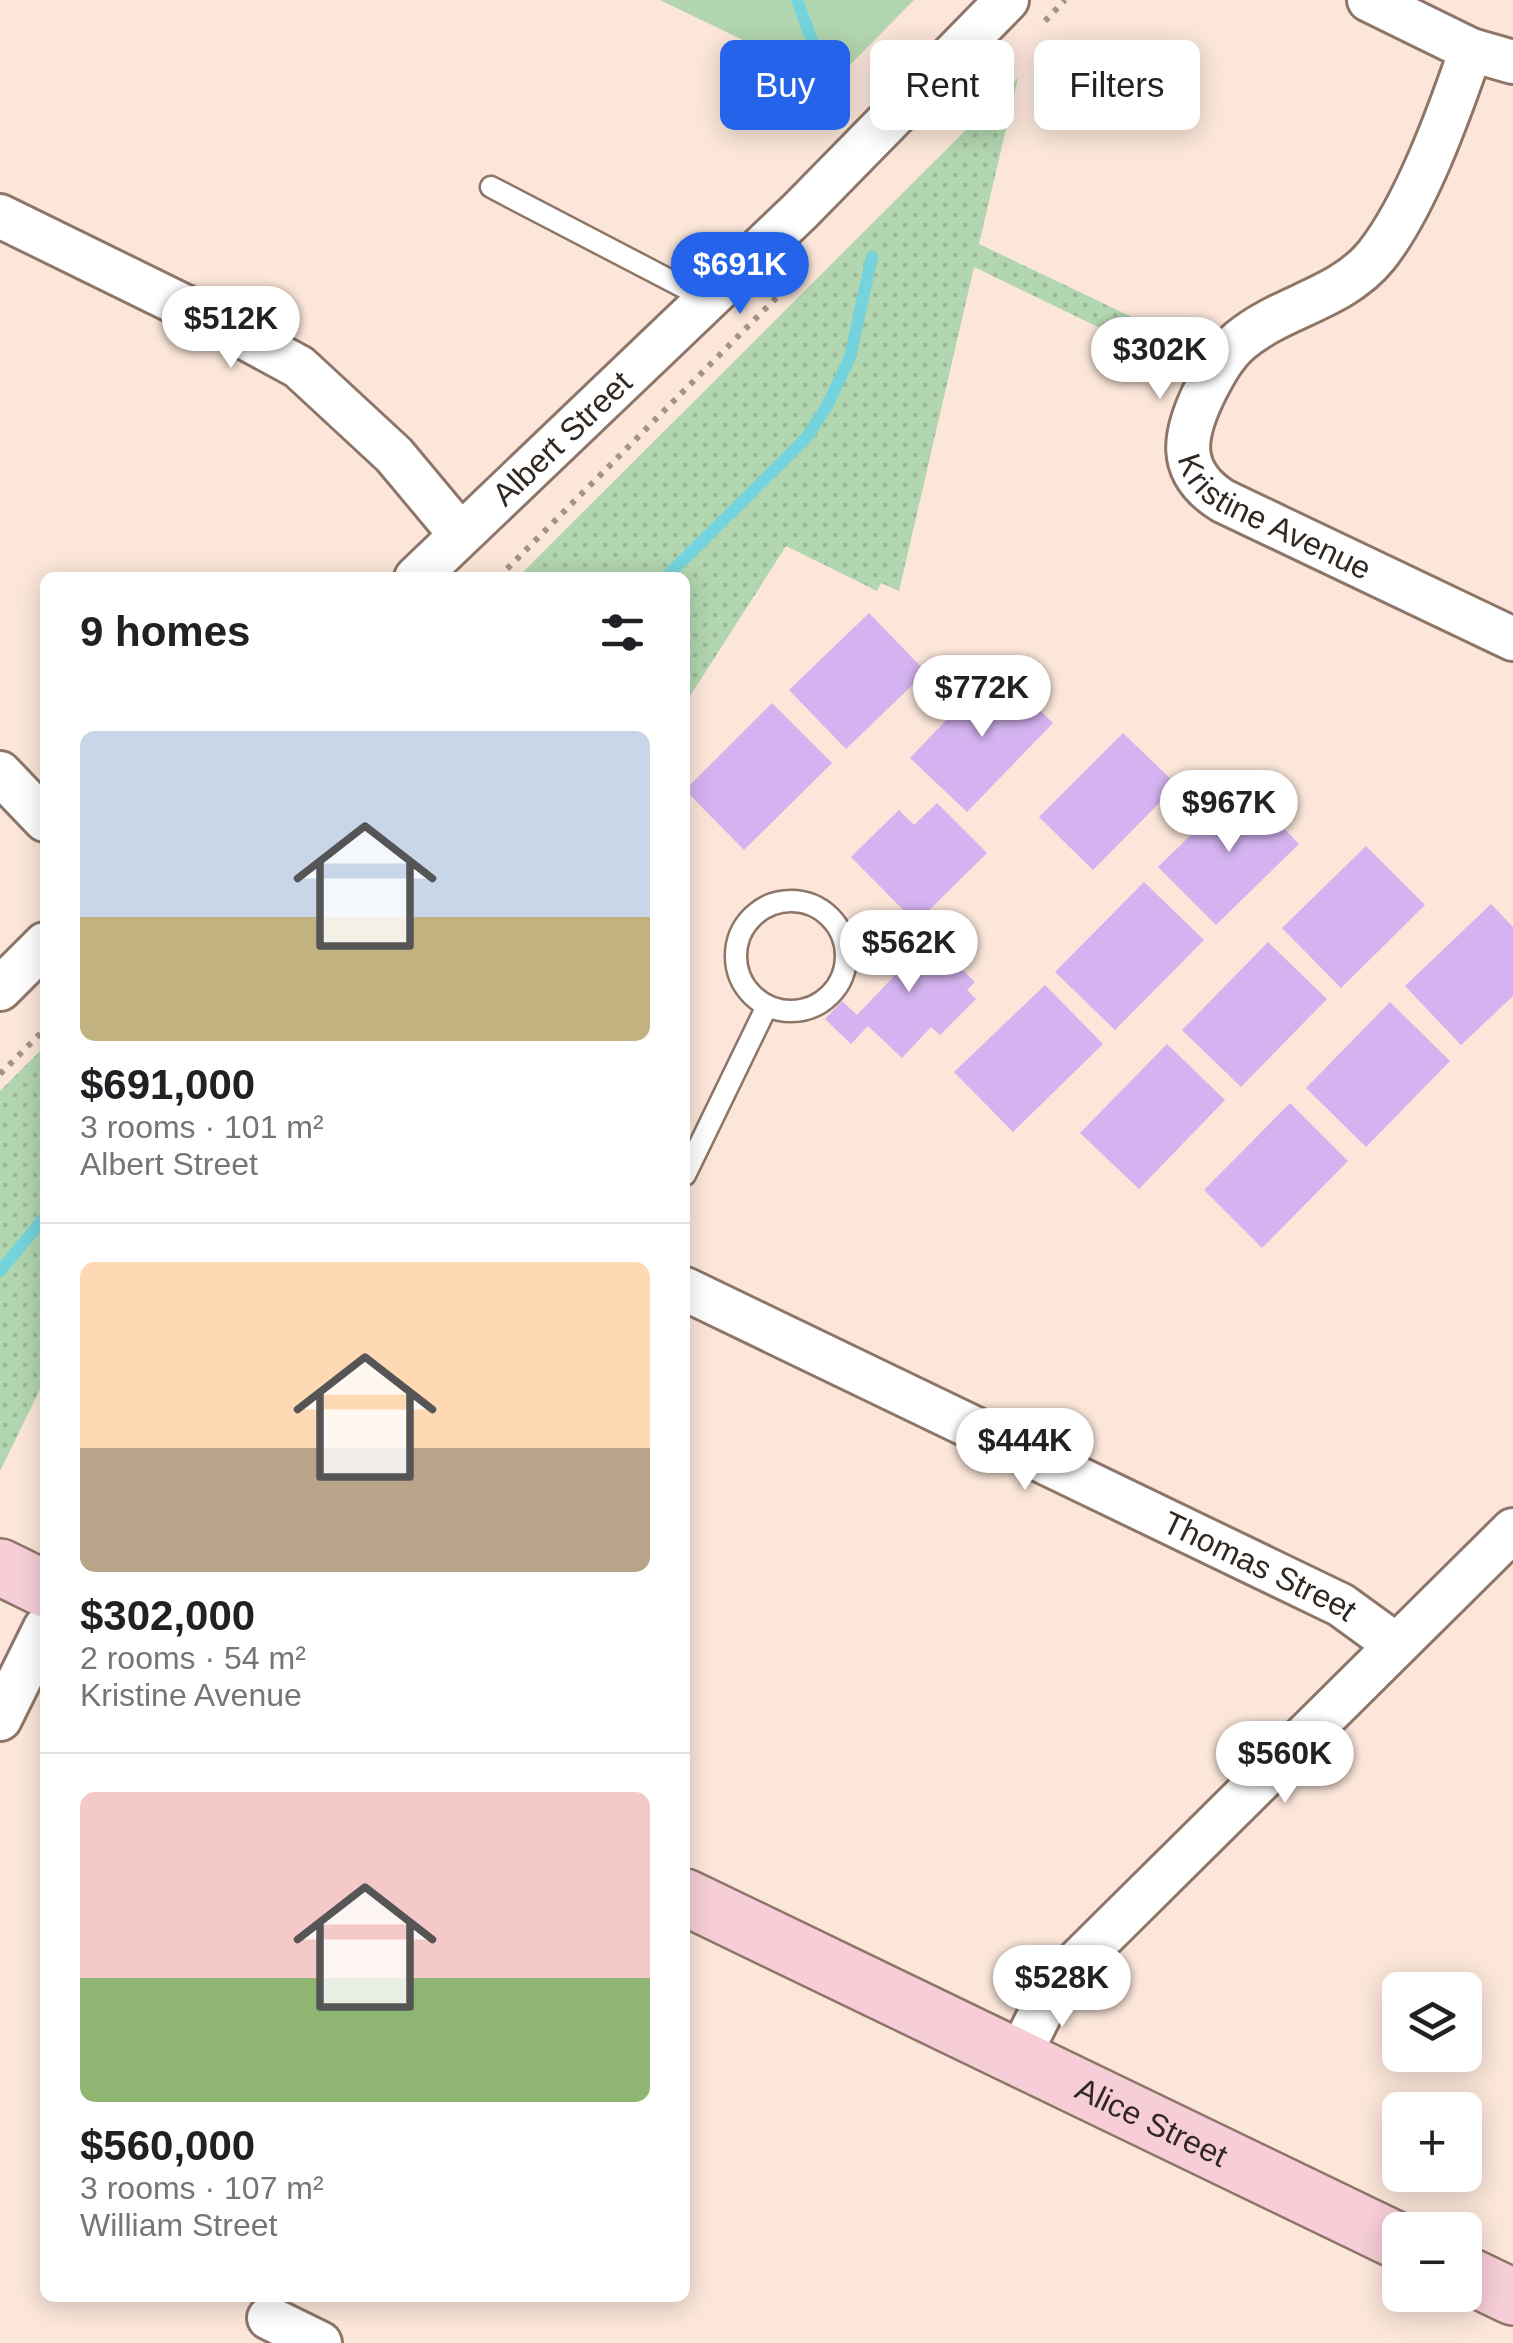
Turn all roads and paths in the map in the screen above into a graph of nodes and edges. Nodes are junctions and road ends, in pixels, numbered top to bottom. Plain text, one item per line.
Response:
1 (1007, 0) edge
2 (1369, 0) edge
3 (1472, 50) junction
4 (1513, 62) edge
5 (490, 188) dead end
6 (0, 216) edge
7 (706, 299) junction
8 (460, 534) junction
9 (422, 572) edge
10 (1513, 639) edge
11 (0, 773) edge
12 (40, 815) edge
13 (40, 949) edge
14 (0, 989) edge
15 (767, 1006) junction
16 (40, 1034) edge
17 (0, 1074) edge
18 (690, 1165) edge
19 (690, 1291) edge
20 (1513, 1530) edge
21 (0, 1567) edge
22 (40, 1587) edge
23 (40, 1638) edge
24 (1396, 1645) junction
25 (0, 1719) edge
26 (690, 1900) edge
27 (1019, 2056) junction
28 (1382, 2233) edge
29 (1482, 2282) edge
30 (1513, 2297) edge
31 (268, 2320) edge
32 (320, 2343) edge

1 - 7 street, Albert Street
2 - 3 street
3 - 4 street
3 - 10 street, Kristine Avenue
5 - 7 lane
6 - 8 street
7 - 8 street, Albert Street
8 - 9 street, Albert Street
11 - 12 street
13 - 14 street
15 - 15 lane
15 - 18 lane
16 - 17 path
19 - 24 street, Thomas Street
20 - 24 street
21 - 22 street
23 - 25 street
24 - 27 street
26 - 27 street, Alice Street
27 - 28 street, Alice Street
29 - 30 street
31 - 32 street

